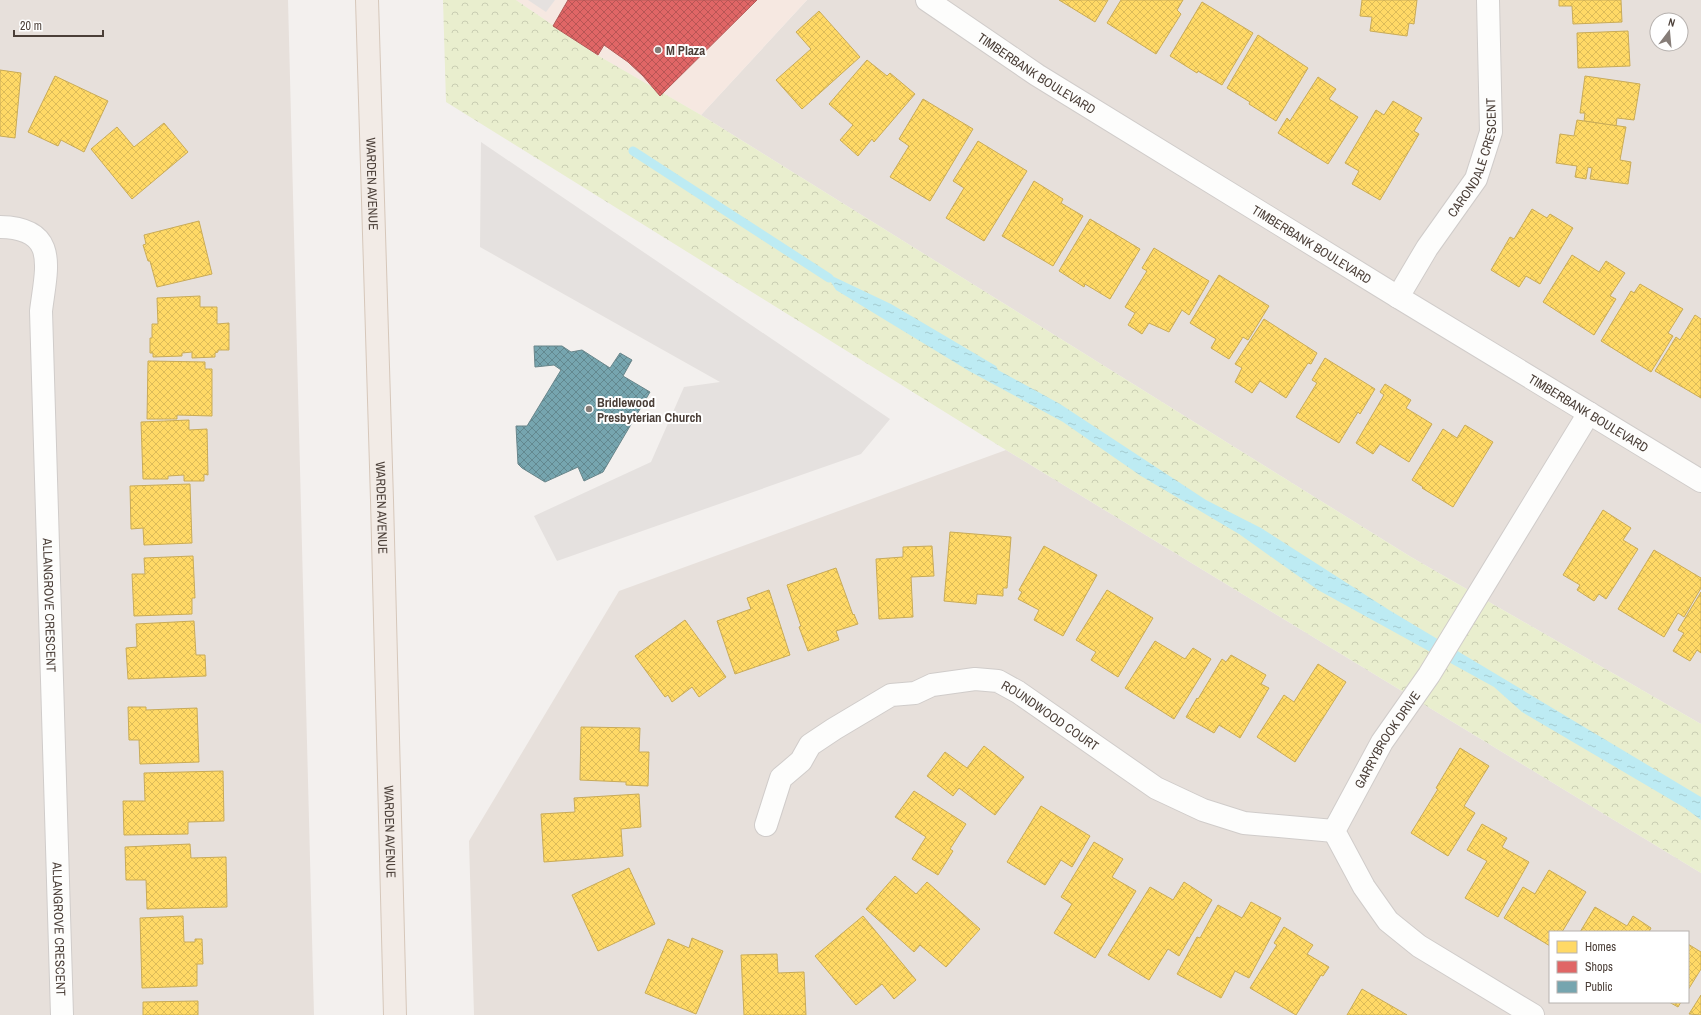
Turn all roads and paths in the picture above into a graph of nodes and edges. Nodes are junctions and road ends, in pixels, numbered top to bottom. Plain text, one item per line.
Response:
1 (366, 0) edge
2 (926, 0) edge
3 (1488, 0) edge
4 (0, 227) edge
5 (1398, 297) junction
6 (1589, 413) junction
7 (1701, 481) edge
8 (766, 825) dead end
9 (1334, 831) junction
10 (62, 1015) edge
11 (395, 1015) edge
12 (1533, 1015) edge

1 - 11 main road, WARDEN AVENUE
2 - 5 street, TIMBERBANK BOULEVARD
3 - 5 street, CARONDALE CRESCENT
4 - 10 street, ALLANGROVE CRESCENT
5 - 6 street, TIMBERBANK BOULEVARD
6 - 7 street, TIMBERBANK BOULEVARD
6 - 9 street, GARRYBROOK DRIVE
8 - 9 street, ROUNDWOOD COURT
9 - 12 street

